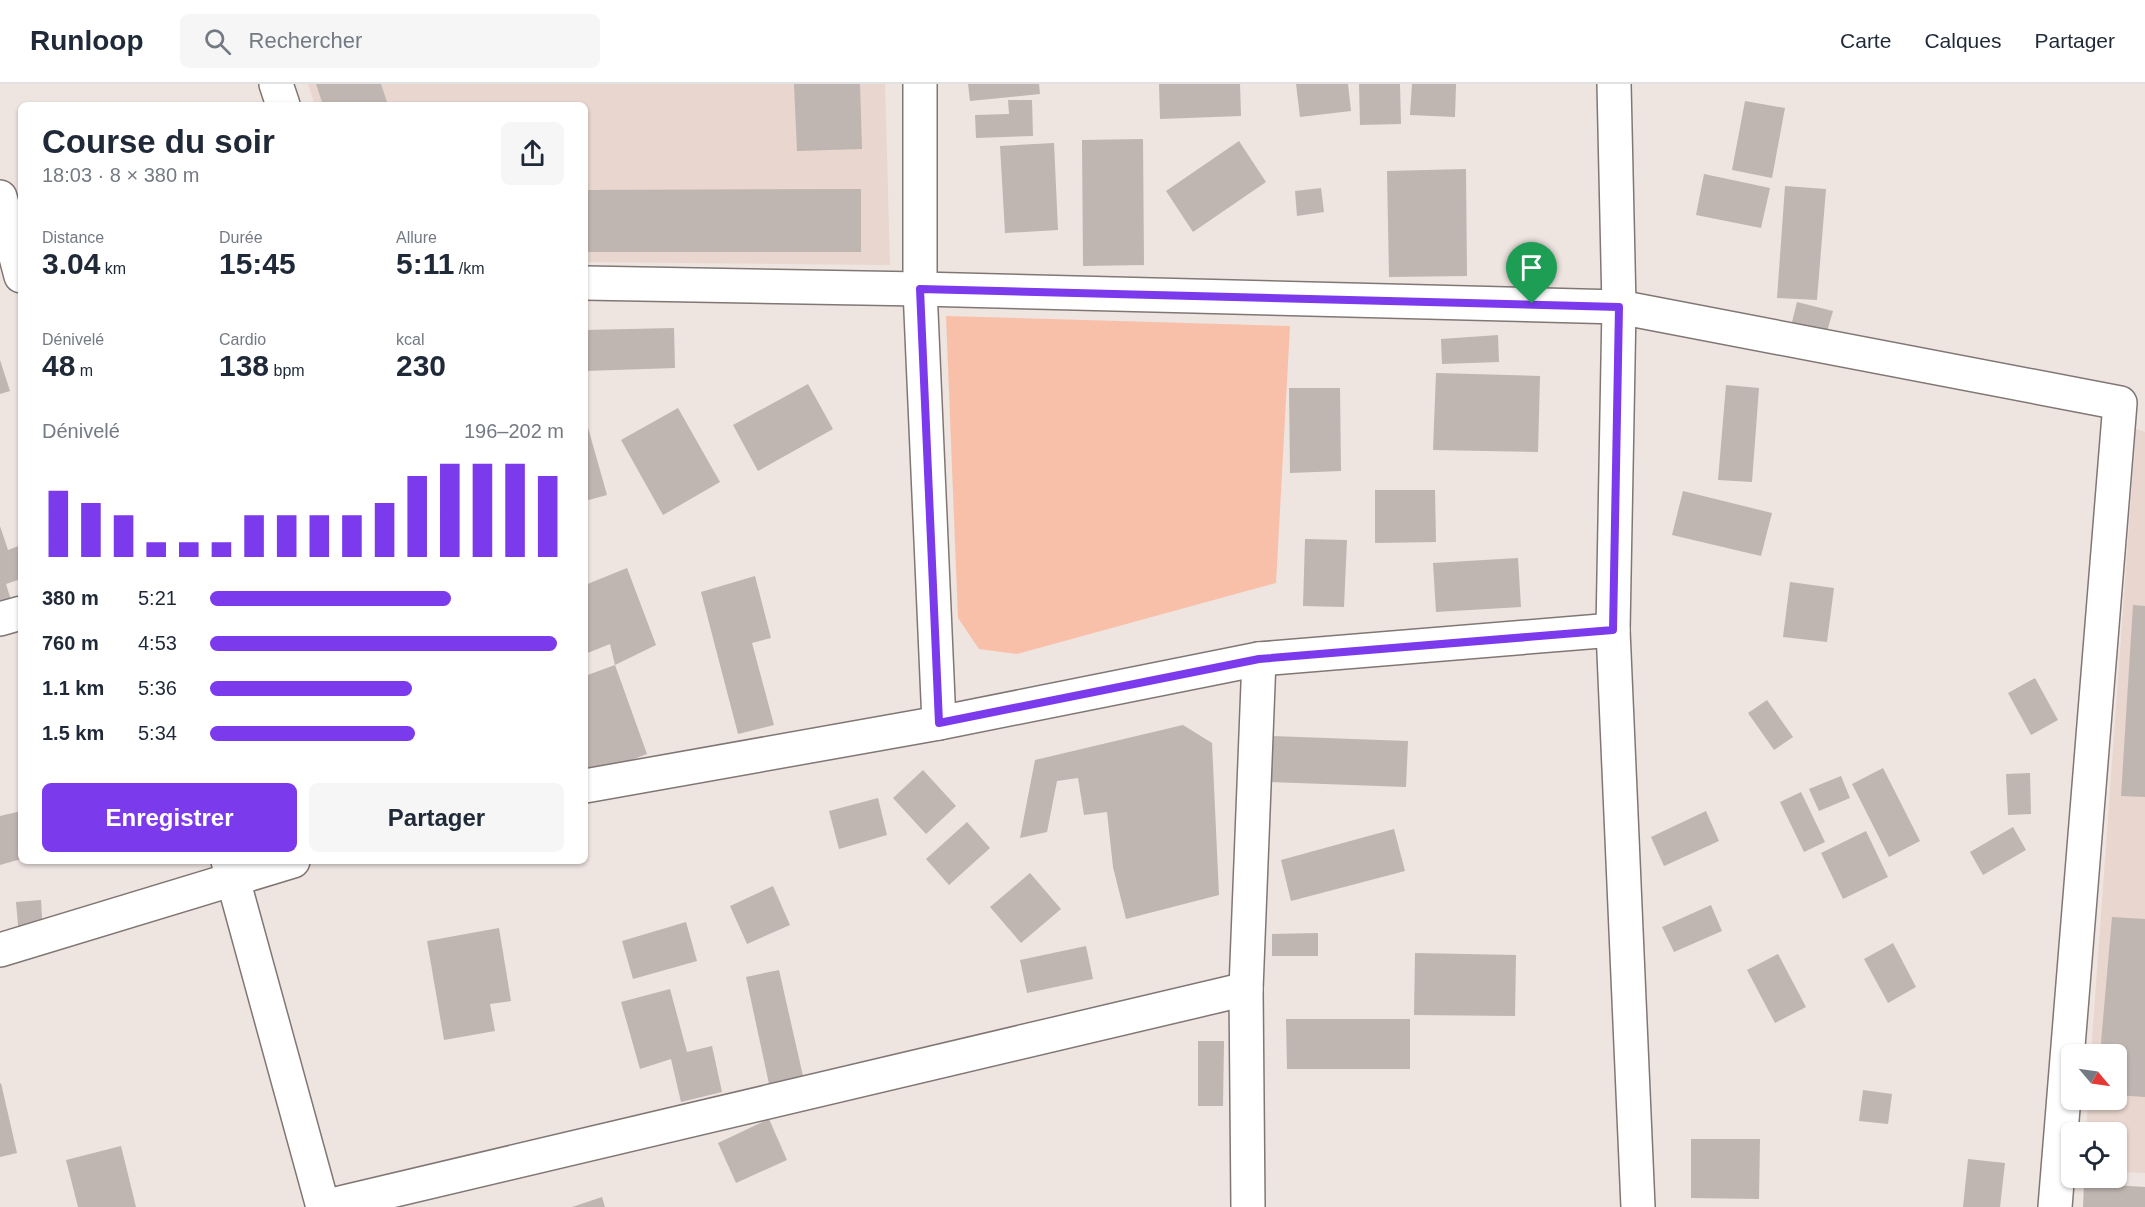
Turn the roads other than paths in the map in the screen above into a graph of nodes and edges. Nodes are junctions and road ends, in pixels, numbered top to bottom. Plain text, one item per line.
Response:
1 (276, 84) edge
2 (920, 84) edge
3 (1614, 84) edge
4 (282, 102) edge
5 (0, 197) edge
6 (18, 267) edge
7 (18, 280) edge
8 (588, 283) edge
9 (0, 289) edge
10 (920, 289) junction
11 (1619, 307) junction
12 (18, 614) edge
13 (0, 619) edge
14 (1613, 630) junction
15 (1259, 659) junction
16 (939, 723) junction
17 (588, 785) edge
18 (274, 864) edge
19 (231, 871) edge
20 (0, 950) edge
21 (1246, 989) junction
22 (323, 1207) edge
23 (1248, 1207) edge
24 (1638, 1207) edge
25 (2055, 1207) edge

1 - 4 street
2 - 10 street
3 - 11 street
5 - 6 street
7 - 9 street
8 - 10 street
10 - 11 street
10 - 16 street
11 - 14 street
11 - 25 street
12 - 13 street
14 - 15 street
14 - 24 street
15 - 16 street
15 - 21 street
16 - 17 street
18 - 19 street
19 - 20 street
19 - 22 street
21 - 22 street
21 - 23 street

